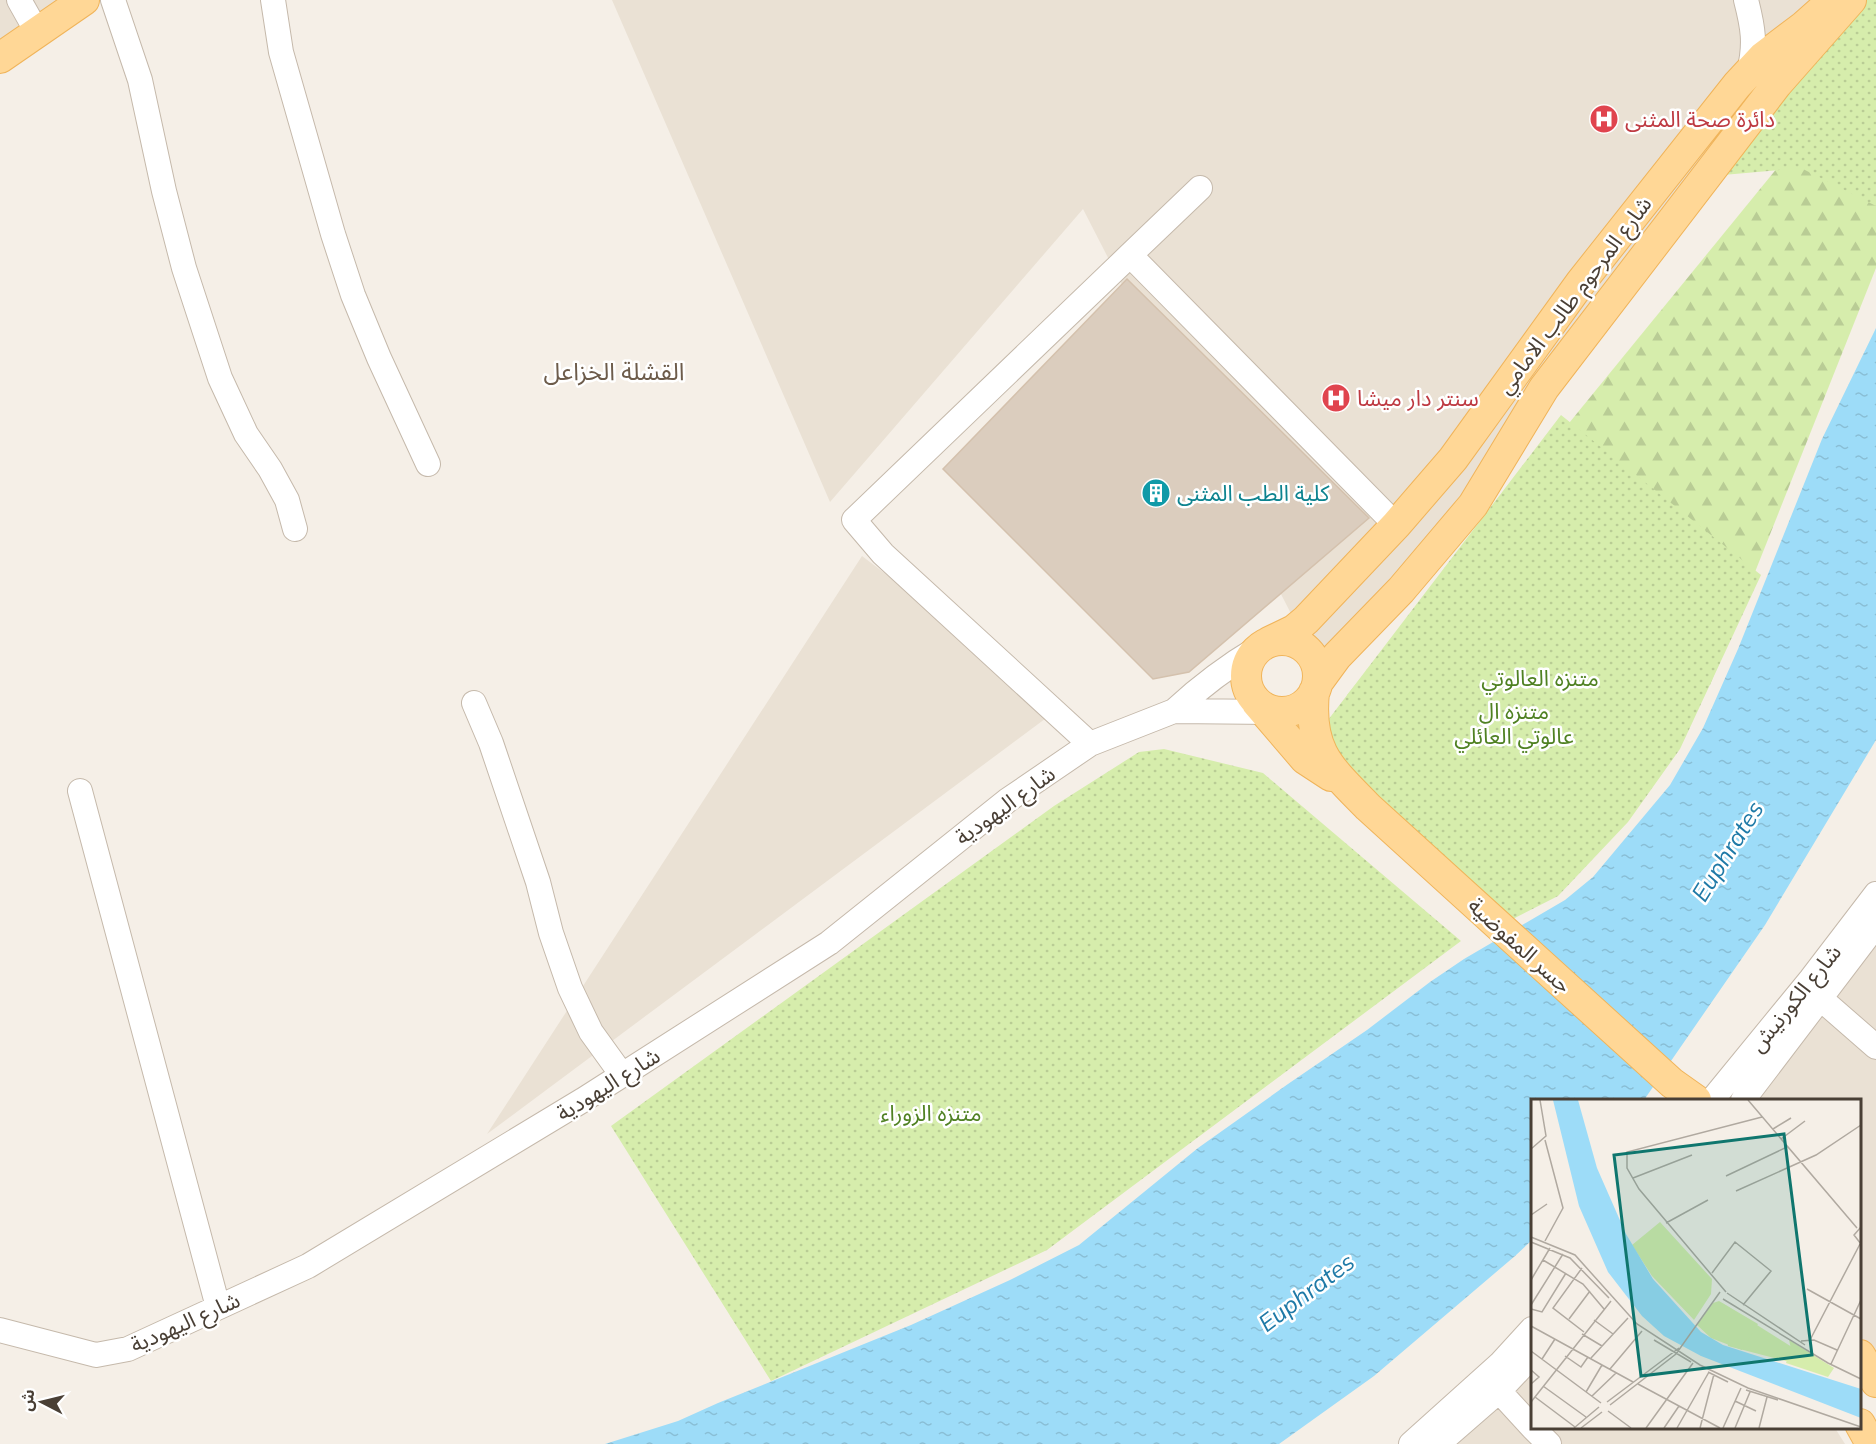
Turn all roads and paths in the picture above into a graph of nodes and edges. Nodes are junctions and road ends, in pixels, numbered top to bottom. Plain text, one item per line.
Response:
1 (19, 0) edge
2 (84, 0) edge
3 (113, 0) edge
4 (273, 0) edge
5 (1746, 0) edge
6 (1831, 0) edge
7 (1851, 0) edge
8 (37, 32) junction
9 (0, 58) edge
10 (1756, 64) junction
11 (1777, 84) junction
12 (1200, 188) dead end
13 (1130, 255) junction
14 (428, 464) dead end
15 (1395, 525) junction
16 (295, 529) dead end
17 (1263, 645) junction
18 (1316, 687) junction
19 (474, 703) dead end
20 (1265, 709) junction
21 (1174, 711) junction
22 (1090, 744) junction
23 (80, 791) dead end
24 (1358, 797) junction
25 (1876, 894) edge
26 (1876, 925) edge
27 (1821, 999) junction
28 (1876, 1047) edge
29 (622, 1075) junction
30 (1675, 1092) edge
31 (1691, 1099) edge
32 (1714, 1099) edge
33 (1745, 1099) edge
34 (218, 1307) junction
35 (0, 1330) edge
36 (1531, 1331) edge
37 (1861, 1357) edge
38 (1531, 1358) edge
39 (1876, 1382) edge
40 (1499, 1391) junction
41 (1531, 1425) edge
42 (1861, 1426) edge
43 (1535, 1429) edge
44 (1411, 1444) edge
45 (1438, 1444) edge
46 (1549, 1444) edge
47 (1871, 1444) edge

1 - 8 street
2 - 8 main road
3 - 16 street
4 - 14 street
5 - 10 street
6 - 10 main road, شارع المرحوم طالب الامامي
7 - 11 main road, شارع المرحوم طالب الامامي
8 - 9 main road
10 - 11 main road
10 - 15 main road, شارع المرحوم طالب الامامي
11 - 18 main road, شارع المرحوم طالب الامامي
12 - 13 street
13 - 15 street
13 - 22 street
15 - 17 main road, شارع المرحوم طالب الامامي
17 - 18 main road
17 - 20 main road
17 - 21 street
18 - 20 main road
18 - 24 main road
19 - 29 street
20 - 21 street
20 - 24 main road
21 - 22 street, شارع اليهودية
22 - 29 street, شارع اليهودية
23 - 34 street
24 - 30 main road, جسر المفوضية
25 - 32 street, شارع الكورنيش
26 - 27 street, شارع الكورنيش
27 - 28 street
27 - 33 street, شارع الكورنيش
29 - 34 street, شارع اليهودية
30 - 31 main road, جسر المفوضية
34 - 35 street, شارع اليهودية
36 - 44 street
37 - 39 main road
38 - 40 street
40 - 41 street
40 - 45 street
42 - 47 main road
43 - 46 street

